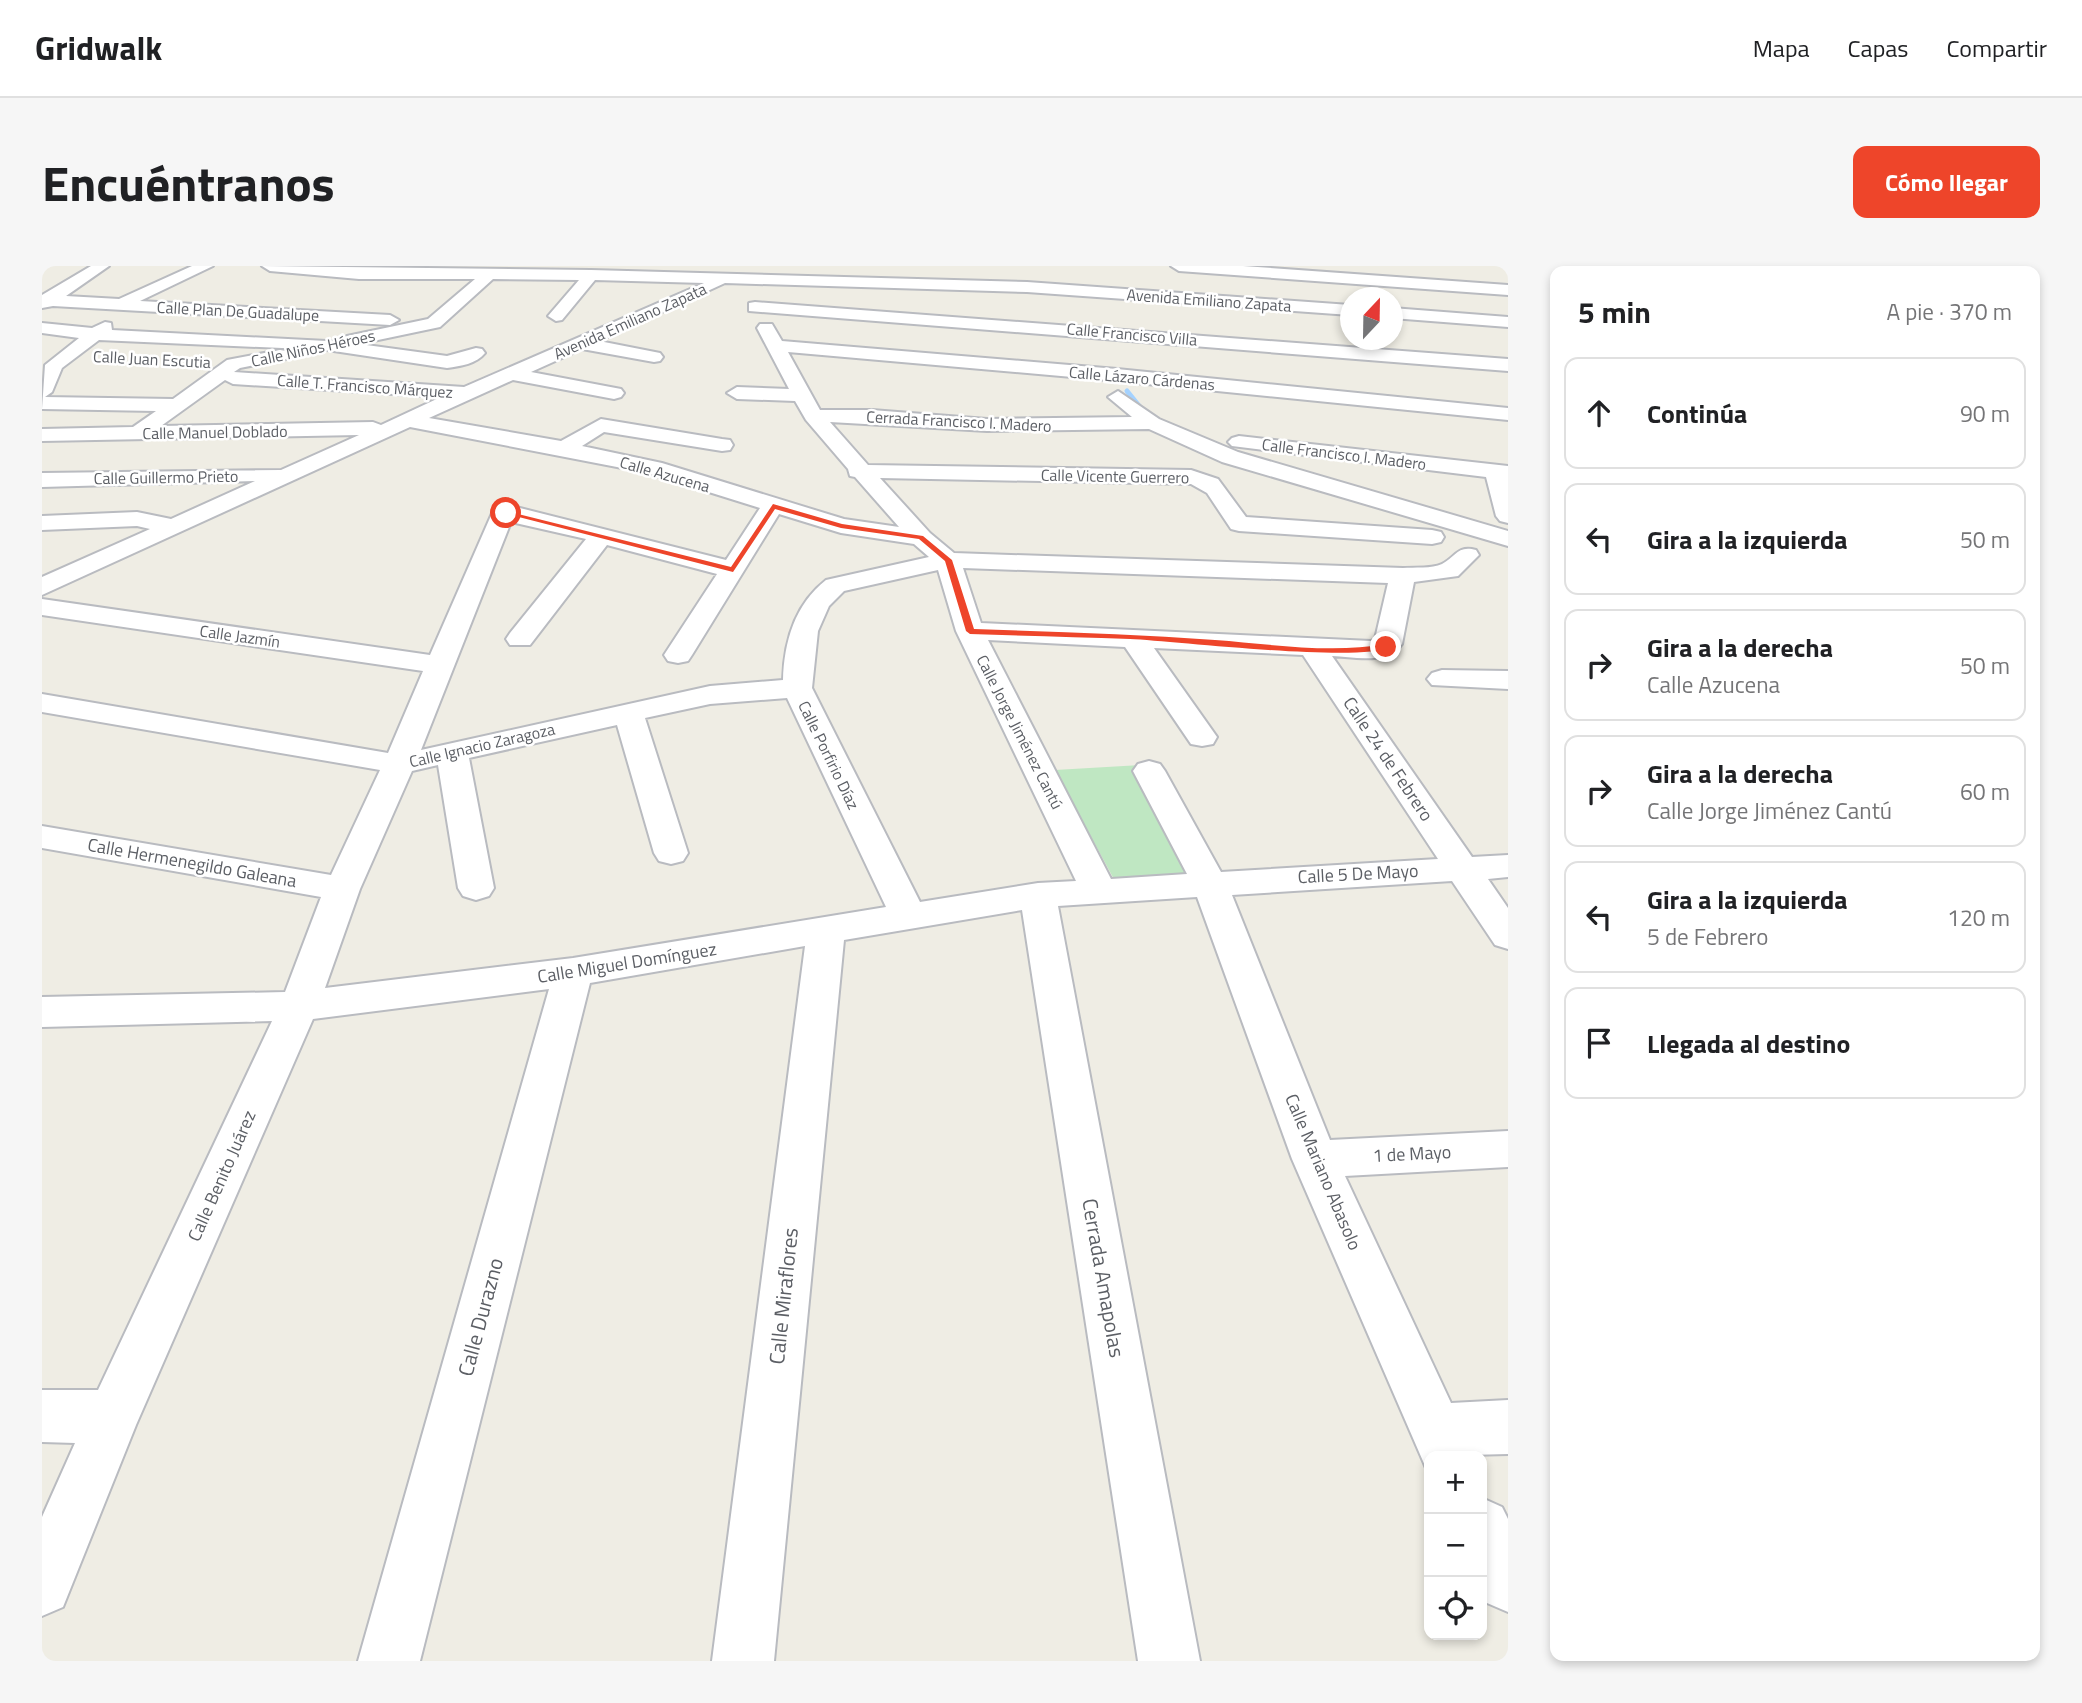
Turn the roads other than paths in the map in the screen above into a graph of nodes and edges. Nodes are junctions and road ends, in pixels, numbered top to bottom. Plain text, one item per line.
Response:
1 (101, 266) edge
2 (205, 266) edge
3 (376, 266) edge
4 (1179, 266) edge
5 (1191, 266) edge
6 (1332, 271) edge
7 (491, 272) junction
8 (601, 272) edge
9 (697, 272) edge
10 (422, 273) junction
11 (770, 273) edge
12 (268, 274) edge
13 (359, 274) junction
14 (726, 280) junction
15 (1027, 288) junction
16 (1508, 290) edge
17 (387, 291) dead end
18 (1340, 293) edge
19 (230, 295) dead end
20 (45, 302) edge
21 (126, 305) junction
22 (755, 307) junction
23 (195, 308) junction
24 (1020, 308) dead end
25 (1340, 310) edge
26 (1403, 314) edge
27 (556, 316) dead end
28 (1462, 318) junction
29 (628, 322) junction
30 (1508, 322) edge
31 (434, 323) junction
32 (42, 328) edge
33 (663, 330) dead end
34 (94, 334) junction
35 (1472, 335) dead end
36 (580, 343) junction
37 (327, 345) junction
38 (776, 345) junction
39 (1353, 350) edge
40 (42, 351) edge
41 (476, 353) dead end
42 (1354, 353) junction
43 (69, 354) junction
44 (97, 356) dead end
45 (654, 357) dead end
46 (207, 362) dead end
47 (1508, 365) edge
48 (228, 370) junction
49 (511, 373) junction
50 (737, 386) dead end
51 (42, 392) edge
52 (467, 393) junction
53 (614, 393) dead end
54 (1118, 397) dead end
55 (804, 398) junction
56 (1372, 402) junction
57 (42, 403) edge
58 (181, 405) junction
59 (1508, 414) edge
60 (1149, 423) junction
61 (398, 424) junction
62 (137, 434) junction
63 (42, 435) edge
64 (1180, 435) junction
65 (722, 445) dead end
66 (564, 448) junction
67 (1387, 459) junction
68 (858, 471) junction
69 (1502, 472) edge
70 (289, 474) junction
71 (42, 480) edge
72 (773, 506) junction
73 (1508, 516) edge
74 (42, 523) edge
75 (174, 527) junction
76 (601, 536) junction
77 (1433, 537) dead end
78 (921, 538) junction
79 (1508, 539) edge
80 (1467, 555) dead end
81 (948, 560) junction
82 (733, 570) junction
83 (1403, 576) junction
84 (42, 587) edge
85 (42, 607) edge
86 (970, 631) junction
87 (1132, 637) junction
88 (520, 639) dead end
89 (1313, 649) junction
90 (678, 655) dead end
91 (439, 664) junction
92 (1442, 679) dead end
93 (1508, 680) edge
94 (797, 688) junction
95 (42, 703) edge
96 (628, 711) junction
97 (1202, 737) dead end
98 (452, 751) junction
99 (399, 764) junction
100 (1149, 771) dead end
101 (42, 837) edge
102 (671, 853) dead end
103 (1508, 866) edge
104 (1462, 868) junction
105 (1209, 882) junction
106 (477, 888) dead end
107 (342, 889) junction
108 (1099, 890) junction
109 (1038, 895) junction
110 (909, 916) junction
111 (826, 931) junction
112 (1508, 936) edge
113 (573, 972) junction
114 (299, 1006) junction
115 (42, 1012) edge
116 (1508, 1149) edge
117 (1315, 1159) junction
118 (42, 1416) edge
119 (113, 1417) junction
120 (1508, 1427) edge
121 (1442, 1443) edge
122 (1487, 1538) edge
123 (1508, 1582) edge
124 (42, 1586) edge
125 (389, 1661) edge
126 (743, 1661) edge
127 (1169, 1661) edge

1 - 20 street
2 - 21 street
3 - 13 street
4 - 5 street
5 - 6 street
6 - 16 street
6 - 18 street
7 - 8 street
7 - 10 street
7 - 31 street
8 - 9 street
8 - 27 street
9 - 14 street
10 - 13 street
10 - 17 street
11 - 14 street, Avenida Emiliano Zapata
11 - 15 street, Avenida Emiliano Zapata
11 - 22 street
12 - 13 street
14 - 29 street, Avenida Emiliano Zapata
15 - 24 street
15 - 25 street, Avenida Emiliano Zapata
19 - 23 street
20 - 21 street, Calle Plan De Guadalupe
21 - 23 street, Calle Plan De Guadalupe
21 - 34 street
22 - 38 street
22 - 42 street, Calle Francisco Villa
23 - 31 street, Calle Plan De Guadalupe
26 - 28 street
28 - 30 street
28 - 35 street
29 - 33 street
29 - 36 street, Avenida Emiliano Zapata
31 - 37 street, Calle Niños Héroes
32 - 34 street
34 - 37 street
34 - 43 street
36 - 45 street
36 - 49 street, Avenida Emiliano Zapata
37 - 41 street
37 - 48 street, Calle Niños Héroes
38 - 55 street
38 - 56 street, Calle Lázaro Cárdenas
39 - 42 street
40 - 43 street, Calle Juan Escutia
42 - 47 street, Calle Francisco Villa
42 - 56 street
43 - 44 street, Calle Juan Escutia
43 - 51 street
46 - 48 street, Calle Juan Escutia
48 - 52 street, Calle T. Francisco Márquez
48 - 58 street, Calle Niños Héroes
49 - 52 street, Avenida Emiliano Zapata
49 - 53 street
50 - 55 street, Cerrada Francisco I. Madero
52 - 61 street, Avenida Emiliano Zapata
54 - 60 street
55 - 60 street, Cerrada Francisco I. Madero
55 - 68 street
56 - 59 street, Calle Lázaro Cárdenas
56 - 67 street
57 - 58 street
58 - 62 street, Calle Niños Héroes
60 - 64 street
61 - 62 street, Calle Manuel Doblado
61 - 66 street, Calle Azucena
61 - 70 street, Avenida Emiliano Zapata
62 - 63 street, Calle Manuel Doblado
64 - 67 street, Calle Francisco I. Madero
64 - 79 street
65 - 66 street
66 - 72 street, Calle Azucena
67 - 69 street, Calle Francisco I. Madero
68 - 77 street, Calle Vicente Guerrero
68 - 78 street
69 - 73 street
70 - 71 street, Calle Guillermo Prieto
70 - 75 street, Avenida Emiliano Zapata
72 - 78 street, Calle Azucena
72 - 82 street
74 - 75 street
75 - 84 street, Avenida Emiliano Zapata
76 - 82 street
76 - 88 street
76 - 91 street, Calle Benito Juárez
78 - 81 street
80 - 83 street
81 - 83 street
81 - 86 street, Calle Jorge Jiménez Cantú
81 - 94 street, Calle Porfirio Díaz
82 - 90 street
83 - 89 street
85 - 91 street, Calle Jazmín
86 - 87 street
86 - 108 street, Calle Jorge Jiménez Cantú
87 - 89 street
87 - 97 street
89 - 104 street, Calle 24 de Febrero
91 - 99 street, Calle Benito Juárez
92 - 93 street
94 - 96 street, Calle Ignacio Zaragoza
94 - 110 street, Calle Porfirio Díaz
95 - 99 street, Calle Ignacio Zaragoza
96 - 98 street, Calle Ignacio Zaragoza
96 - 102 street
98 - 99 street, Calle Ignacio Zaragoza
98 - 106 street
99 - 107 street, Calle Benito Juárez
100 - 105 street, Calle Mariano Abasolo
101 - 107 street, Calle Hermenegildo Galeana
103 - 104 street, Calle 5 De Mayo
104 - 105 street, Calle 5 De Mayo
104 - 112 street, Calle 24 de Febrero
105 - 108 street, Calle Miguel Domínguez
105 - 117 street, Calle Mariano Abasolo
107 - 114 street, Calle Benito Juárez
108 - 109 street, Calle Miguel Domínguez
109 - 110 street, Calle Miguel Domínguez
109 - 127 street, Cerrada Amapolas
110 - 111 street, Calle Miguel Domínguez
111 - 113 street, Calle Miguel Domínguez
111 - 126 street, Calle Miraflores
113 - 114 street, Calle Miguel Domínguez
113 - 125 street, Calle Durazno
114 - 115 street, Calle Miguel Domínguez
114 - 119 street, Calle Benito Juárez
116 - 117 street, 1 de Mayo
117 - 121 street, Calle Mariano Abasolo
118 - 119 street
119 - 124 street, Calle Benito Juárez
120 - 121 street
122 - 123 street

